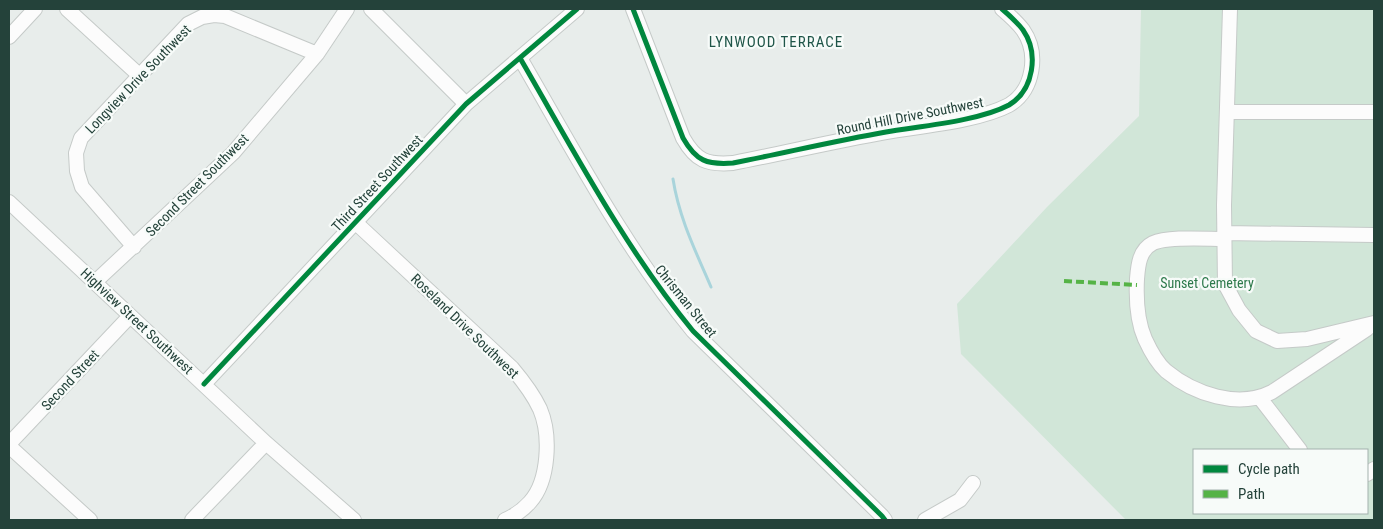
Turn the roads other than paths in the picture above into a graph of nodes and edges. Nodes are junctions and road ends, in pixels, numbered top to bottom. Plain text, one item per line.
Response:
1 (35, 9) edge
2 (67, 9) edge
3 (347, 9) edge
4 (371, 9) edge
5 (577, 9) edge
6 (633, 9) edge
7 (1002, 9) edge
8 (1230, 9) edge
9 (9, 37) edge
10 (317, 54) junction
11 (520, 58) junction
12 (139, 75) junction
13 (466, 104) junction
14 (1227, 112) junction
15 (1374, 112) edge
16 (9, 202) edge
17 (355, 222) junction
18 (1374, 235) edge
19 (1224, 236) junction
20 (134, 247) junction
21 (95, 282) junction
22 (130, 316) junction
23 (1374, 324) edge
24 (204, 384) junction
25 (1260, 398) junction
26 (266, 443) junction
27 (9, 445) edge
28 (1299, 449) edge
29 (974, 483) dead end
30 (90, 520) edge
31 (192, 520) edge
32 (354, 520) edge
33 (505, 520) edge
34 (884, 520) edge
35 (925, 520) edge

1 - 9 street
2 - 12 street
3 - 10 street, Second Street Southwest
4 - 13 street
5 - 11 street, Third Street Southwest
6 - 7 street, Round Hill Drive Southwest
8 - 14 street
10 - 12 street, Longview Drive Southwest
10 - 20 street, Second Street Southwest
11 - 13 street, Third Street Southwest
11 - 34 street, Chrisman Street
12 - 20 street, Longview Drive Southwest
13 - 17 street, Third Street Southwest
14 - 15 street
14 - 19 street
16 - 21 street, Highview Street Southwest
17 - 24 street, Third Street Southwest
17 - 33 street, Roseland Drive Southwest
18 - 19 street
19 - 23 street
19 - 25 street
20 - 21 street, Second Street Southwest
21 - 22 street, Highview Street Southwest
22 - 24 street, Highview Street Southwest
22 - 27 street, Second Street
23 - 25 street
24 - 26 street, Highview Street Southwest
25 - 28 street
26 - 31 street
26 - 32 street, Highview Street Southwest
27 - 30 street
29 - 35 street

